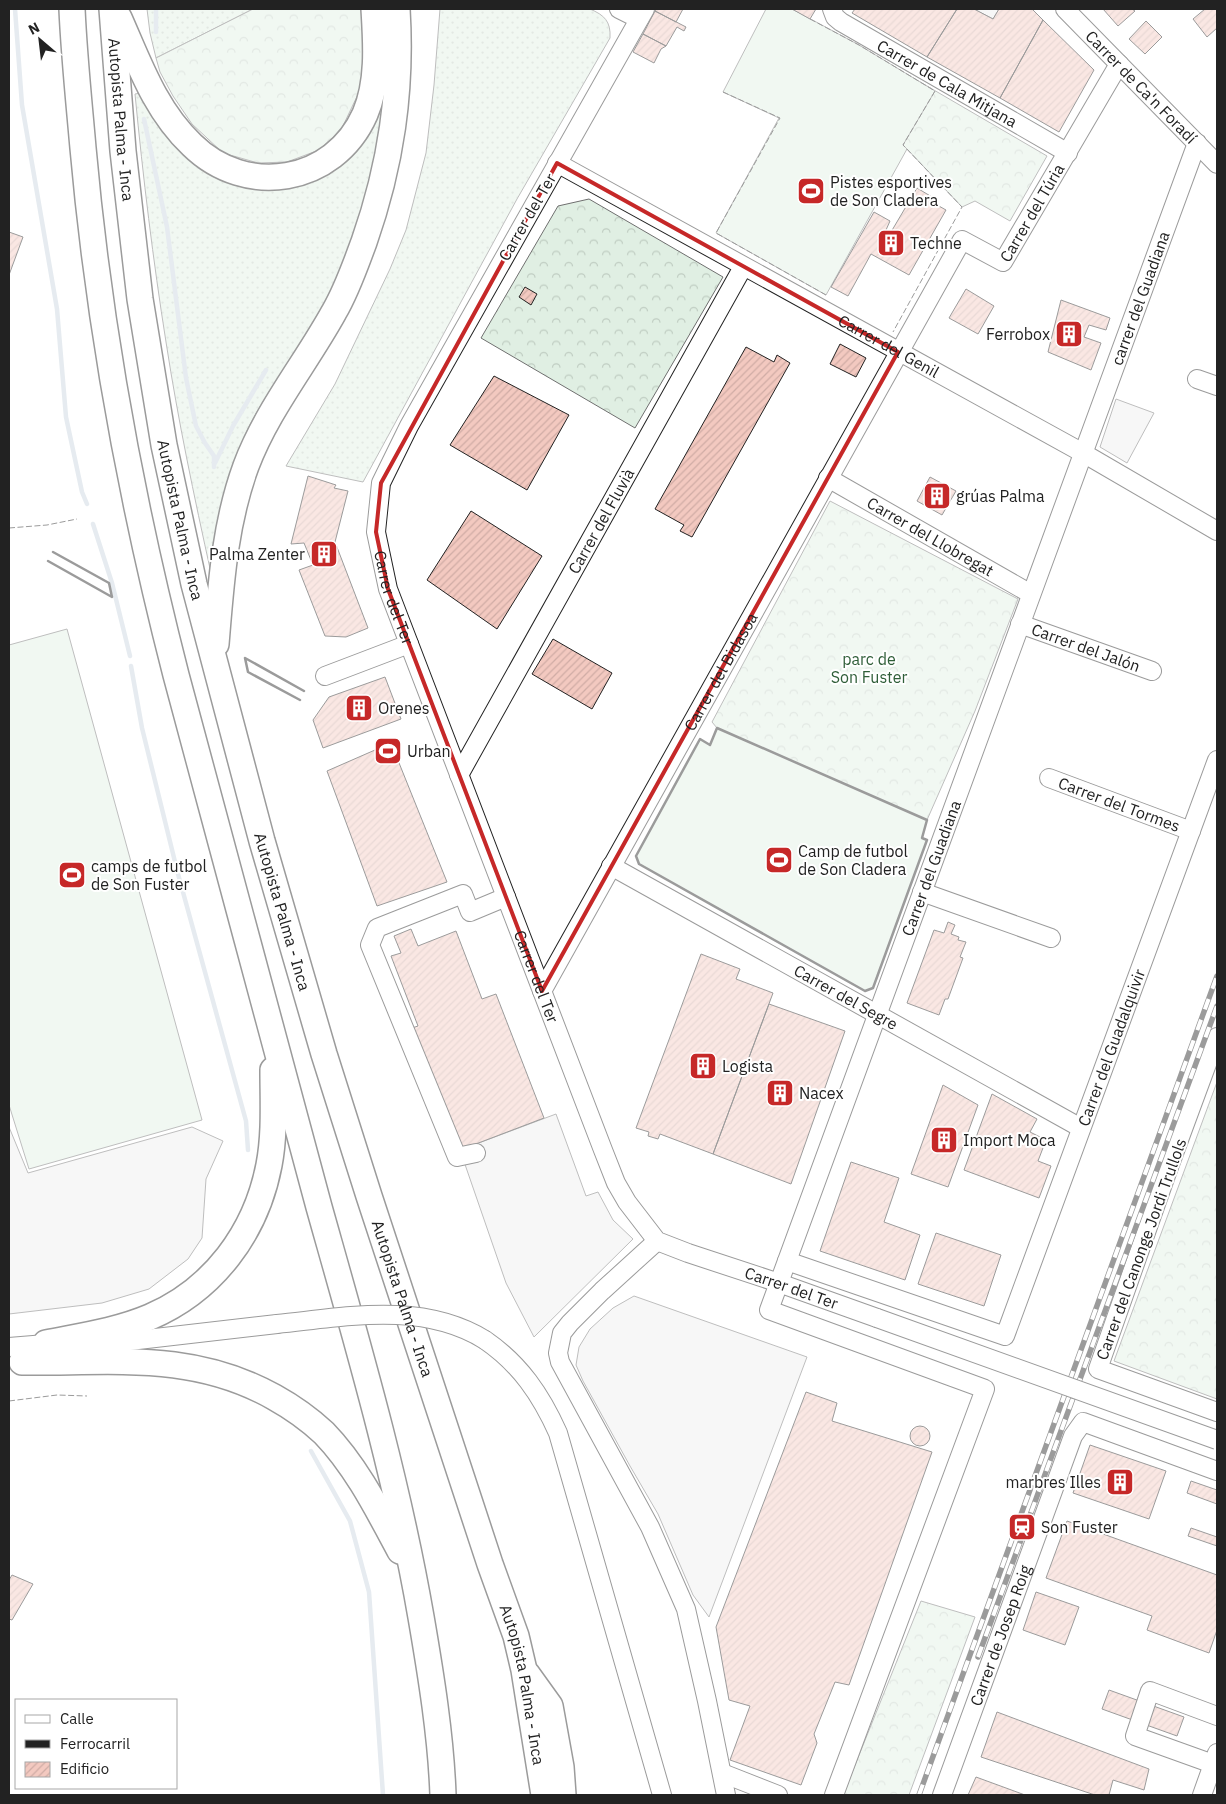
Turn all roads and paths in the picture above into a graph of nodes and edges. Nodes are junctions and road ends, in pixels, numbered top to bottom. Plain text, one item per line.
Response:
1 (72, 9) edge
2 (113, 9) edge
3 (374, 9) edge
4 (397, 9) edge
5 (619, 9) edge
6 (832, 9) edge
7 (1065, 9) edge
8 (642, 14) edge
9 (1119, 64) junction
10 (1197, 143) junction
11 (1068, 153) junction
12 (557, 163) junction
13 (1217, 164) edge
14 (743, 267) junction
15 (898, 352) junction
16 (1197, 378) dead end
17 (1217, 386) edge
18 (1083, 453) junction
19 (828, 478) junction
20 (1217, 531) edge
21 (1031, 594) junction
22 (1020, 624) junction
23 (410, 644) junction
24 (215, 664) junction
25 (1152, 671) dead end
26 (325, 676) dead end
27 (1217, 760) edge
28 (459, 775) junction
29 (1049, 778) dead end
30 (1191, 831) junction
31 (611, 866) junction
32 (922, 892) junction
33 (506, 897) junction
34 (1051, 938) dead end
35 (542, 991) junction
36 (878, 1014) junction
37 (1217, 1037) edge
38 (274, 1038) junction
39 (1080, 1128) junction
40 (476, 1153) dead end
41 (657, 1241) junction
42 (787, 1261) junction
43 (779, 1283) junction
44 (1005, 1336) joint
45 (46, 1343) junction
46 (112, 1343) junction
47 (13, 1358) edge
48 (1217, 1412) edge
49 (1217, 1440) edge
50 (1217, 1471) edge
51 (414, 1575) junction
52 (524, 1670) junction
53 (1217, 1716) edge
54 (1215, 1758) edge
55 (722, 1773) junction
56 (443, 1795) edge
57 (544, 1795) edge
58 (564, 1795) edge
59 (662, 1795) edge
60 (726, 1795) edge
61 (778, 1795) edge
62 (834, 1795) edge
63 (942, 1795) edge
64 (1202, 1795) edge

1 - 38 highway
2 - 3 highway
2 - 24 highway, Autopista Palma - Inca
4 - 24 highway
5 - 8 street
6 - 11 street, Carrer de Cala Mitjana
7 - 9 street, Carrer de Ca'n Foradí
8 - 12 street, Carrer del Ter
9 - 10 street, Carrer de Ca'n Foradí
9 - 11 street, Carrer del Túria
10 - 13 street, Carrer de Ca'n Foradí
10 - 18 street, carrer del Guadiana
11 - 15 street, Carrer del Túria
12 - 14 street, Carrer del Genil
12 - 23 street, Carrer del Ter
14 - 15 street, Carrer del Genil
14 - 28 street, Carrer del Fluvià
15 - 18 street, Carrer del Genil
15 - 19 street, Carrer del Bidasoa
16 - 17 street
18 - 20 street, Carrer del Genil
18 - 21 street, Carrer del Guadiana
19 - 21 street, Carrer del Llobregat
19 - 31 street, Carrer del Bidasoa
21 - 22 street, Carrer del Guadiana
22 - 25 street, Carrer del Jalón
22 - 32 street, Carrer del Guadiana
23 - 26 street
23 - 28 street, Carrer del Ter
24 - 52 highway, Autopista Palma - Inca
27 - 30 street, Carrer del Guadalquivir
28 - 33 street, Carrer del Ter
29 - 30 street, Carrer del Tormes
30 - 39 street, Carrer del Guadalquivir
31 - 35 street, Carrer del Bidasoa
31 - 36 street, Carrer del Segre
32 - 34 street
32 - 36 street, Carrer del Guadiana
33 - 35 street, Carrer del Ter
33 - 40 street
35 - 41 street, Carrer del Ter
36 - 39 street, Carrer del Segre
36 - 42 street, Carrer del Guadiana
37 - 48 street, Carrer del Canonge Jordi Trullols
38 - 45 highway
38 - 51 highway
39 - 44 street, Carrer del Guadalquivir
41 - 43 street, Carrer del Ter
41 - 55 street
42 - 43 street, Carrer del Guadiana
42 - 44 street, Carrer del Ter
43 - 49 street, Carrer del Ter, bridge
43 - 62 street, Carrer del Guadiana
45 - 46 street
45 - 47 street
46 - 47 street
46 - 59 street, bridge
47 - 51 highway
50 - 63 street, Carrer de Josep Roig
51 - 56 highway
52 - 57 highway, Autopista Palma - Inca
52 - 58 highway
53 - 54 street
54 - 64 street
55 - 60 street
55 - 61 street

